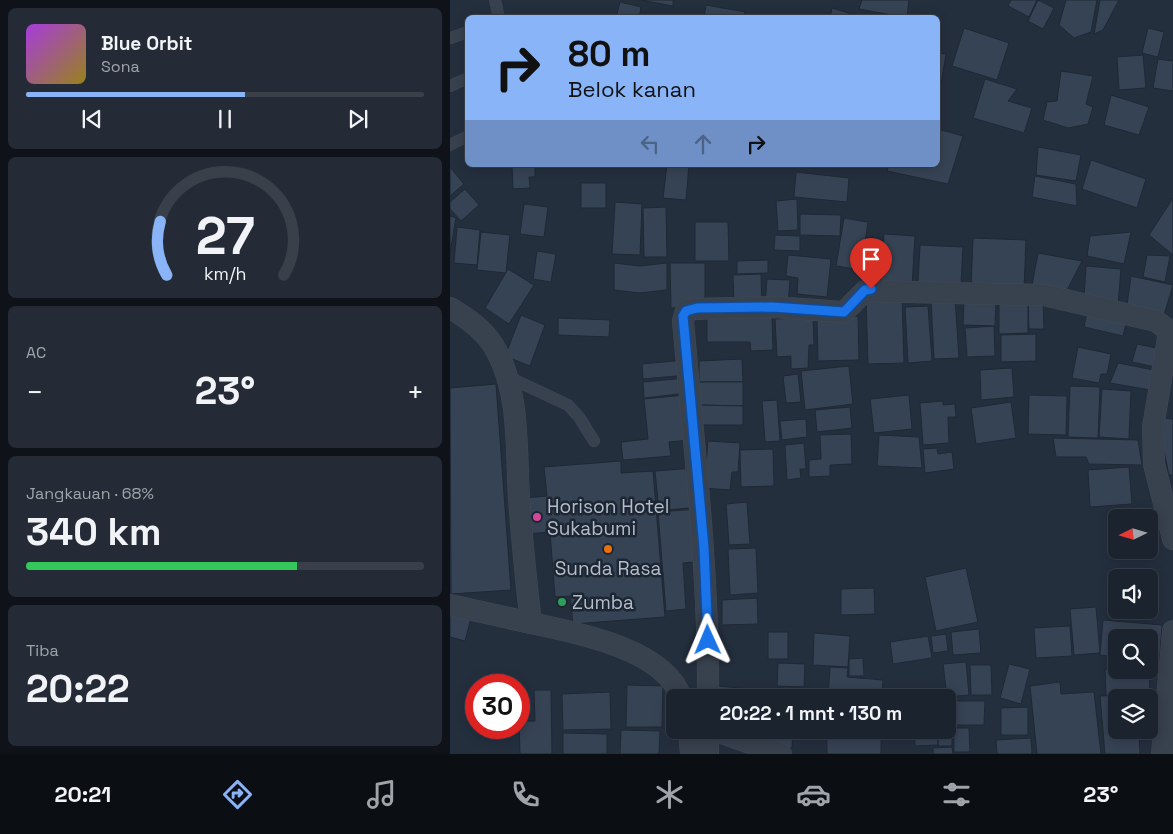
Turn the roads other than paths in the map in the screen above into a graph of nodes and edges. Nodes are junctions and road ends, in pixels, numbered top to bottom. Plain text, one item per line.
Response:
1 (495, 0) edge
2 (498, 15) edge
3 (465, 33) edge
4 (450, 38) edge
5 (465, 79) edge
6 (450, 86) edge
7 (465, 138) edge
8 (450, 145) edge
9 (450, 308) edge
10 (1171, 339) edge
11 (508, 377) junction
12 (594, 441) dead end
13 (1173, 539) edge
14 (450, 605) edge
15 (531, 623) junction
16 (1173, 631) edge
17 (676, 689) edge
18 (708, 689) edge
19 (690, 739) edge
20 (708, 739) edge
21 (738, 739) edge
22 (691, 754) edge
23 (708, 754) edge
24 (781, 754) edge
25 (1162, 754) edge

1 - 2 lane
3 - 4 lane
5 - 6 lane
7 - 8 lane
9 - 11 street
10 - 13 street
10 - 18 street
11 - 12 lane
11 - 15 street
14 - 15 street
15 - 17 street
16 - 25 street
19 - 22 street
20 - 23 street
21 - 24 street

